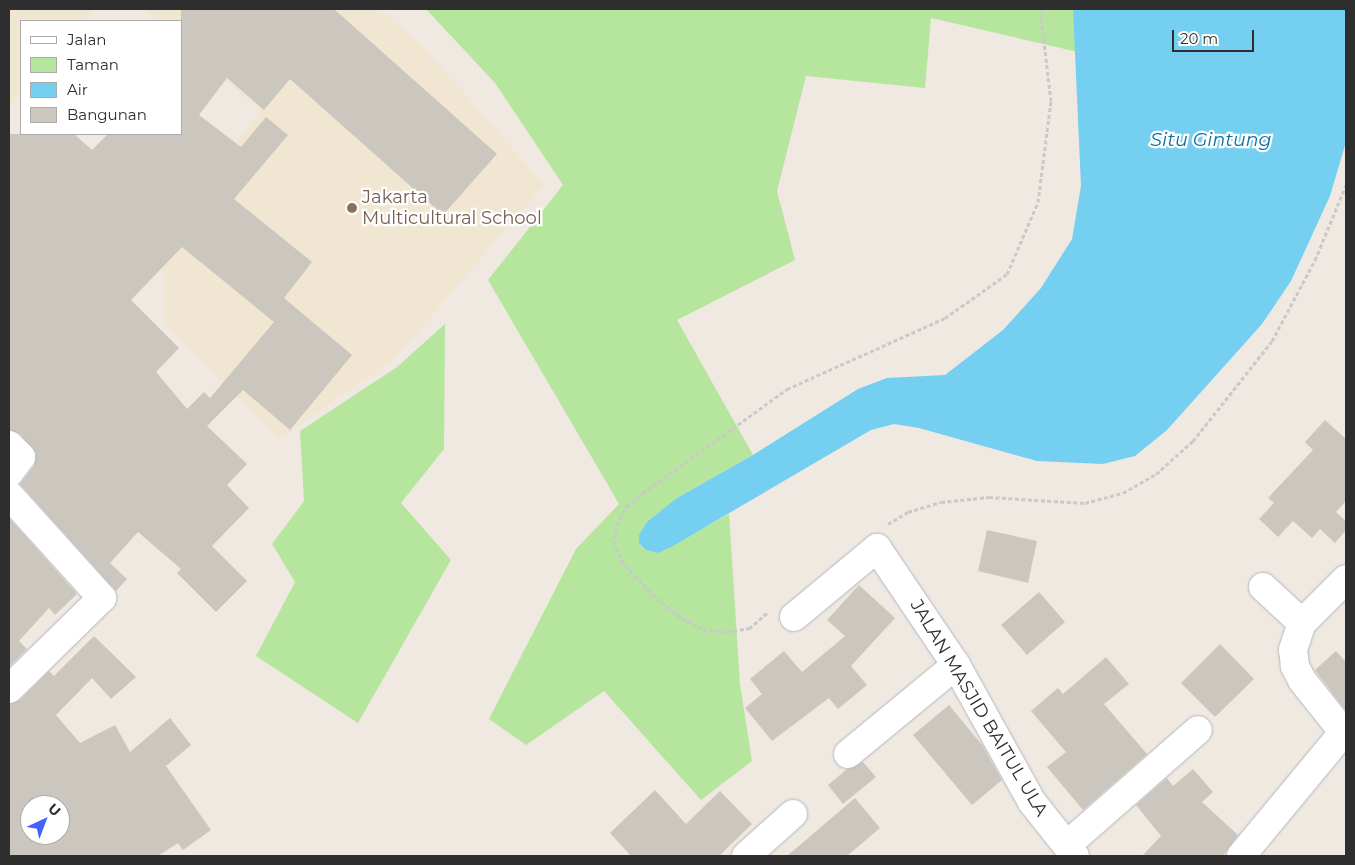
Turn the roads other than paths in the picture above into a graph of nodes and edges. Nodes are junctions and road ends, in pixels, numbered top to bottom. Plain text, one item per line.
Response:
1 (9, 445) edge
2 (9, 473) edge
3 (9, 495) edge
4 (1346, 579) edge
5 (1263, 588) dead end
6 (784, 612) road end
7 (1302, 623) junction
8 (956, 665) junction
9 (9, 689) edge
10 (1198, 730) dead end
11 (1345, 731) edge
12 (848, 754) dead end
13 (793, 814) dead end
14 (1071, 851) edge
15 (746, 856) edge
16 (1241, 856) edge

1 - 2 street
3 - 9 street
4 - 7 street
5 - 7 street
6 - 8 street, JALAN MASJID BAITUL ULA
7 - 11 street
8 - 12 street
8 - 14 street, JALAN MASJID BAITUL ULA
10 - 14 street
11 - 16 street
13 - 15 street

